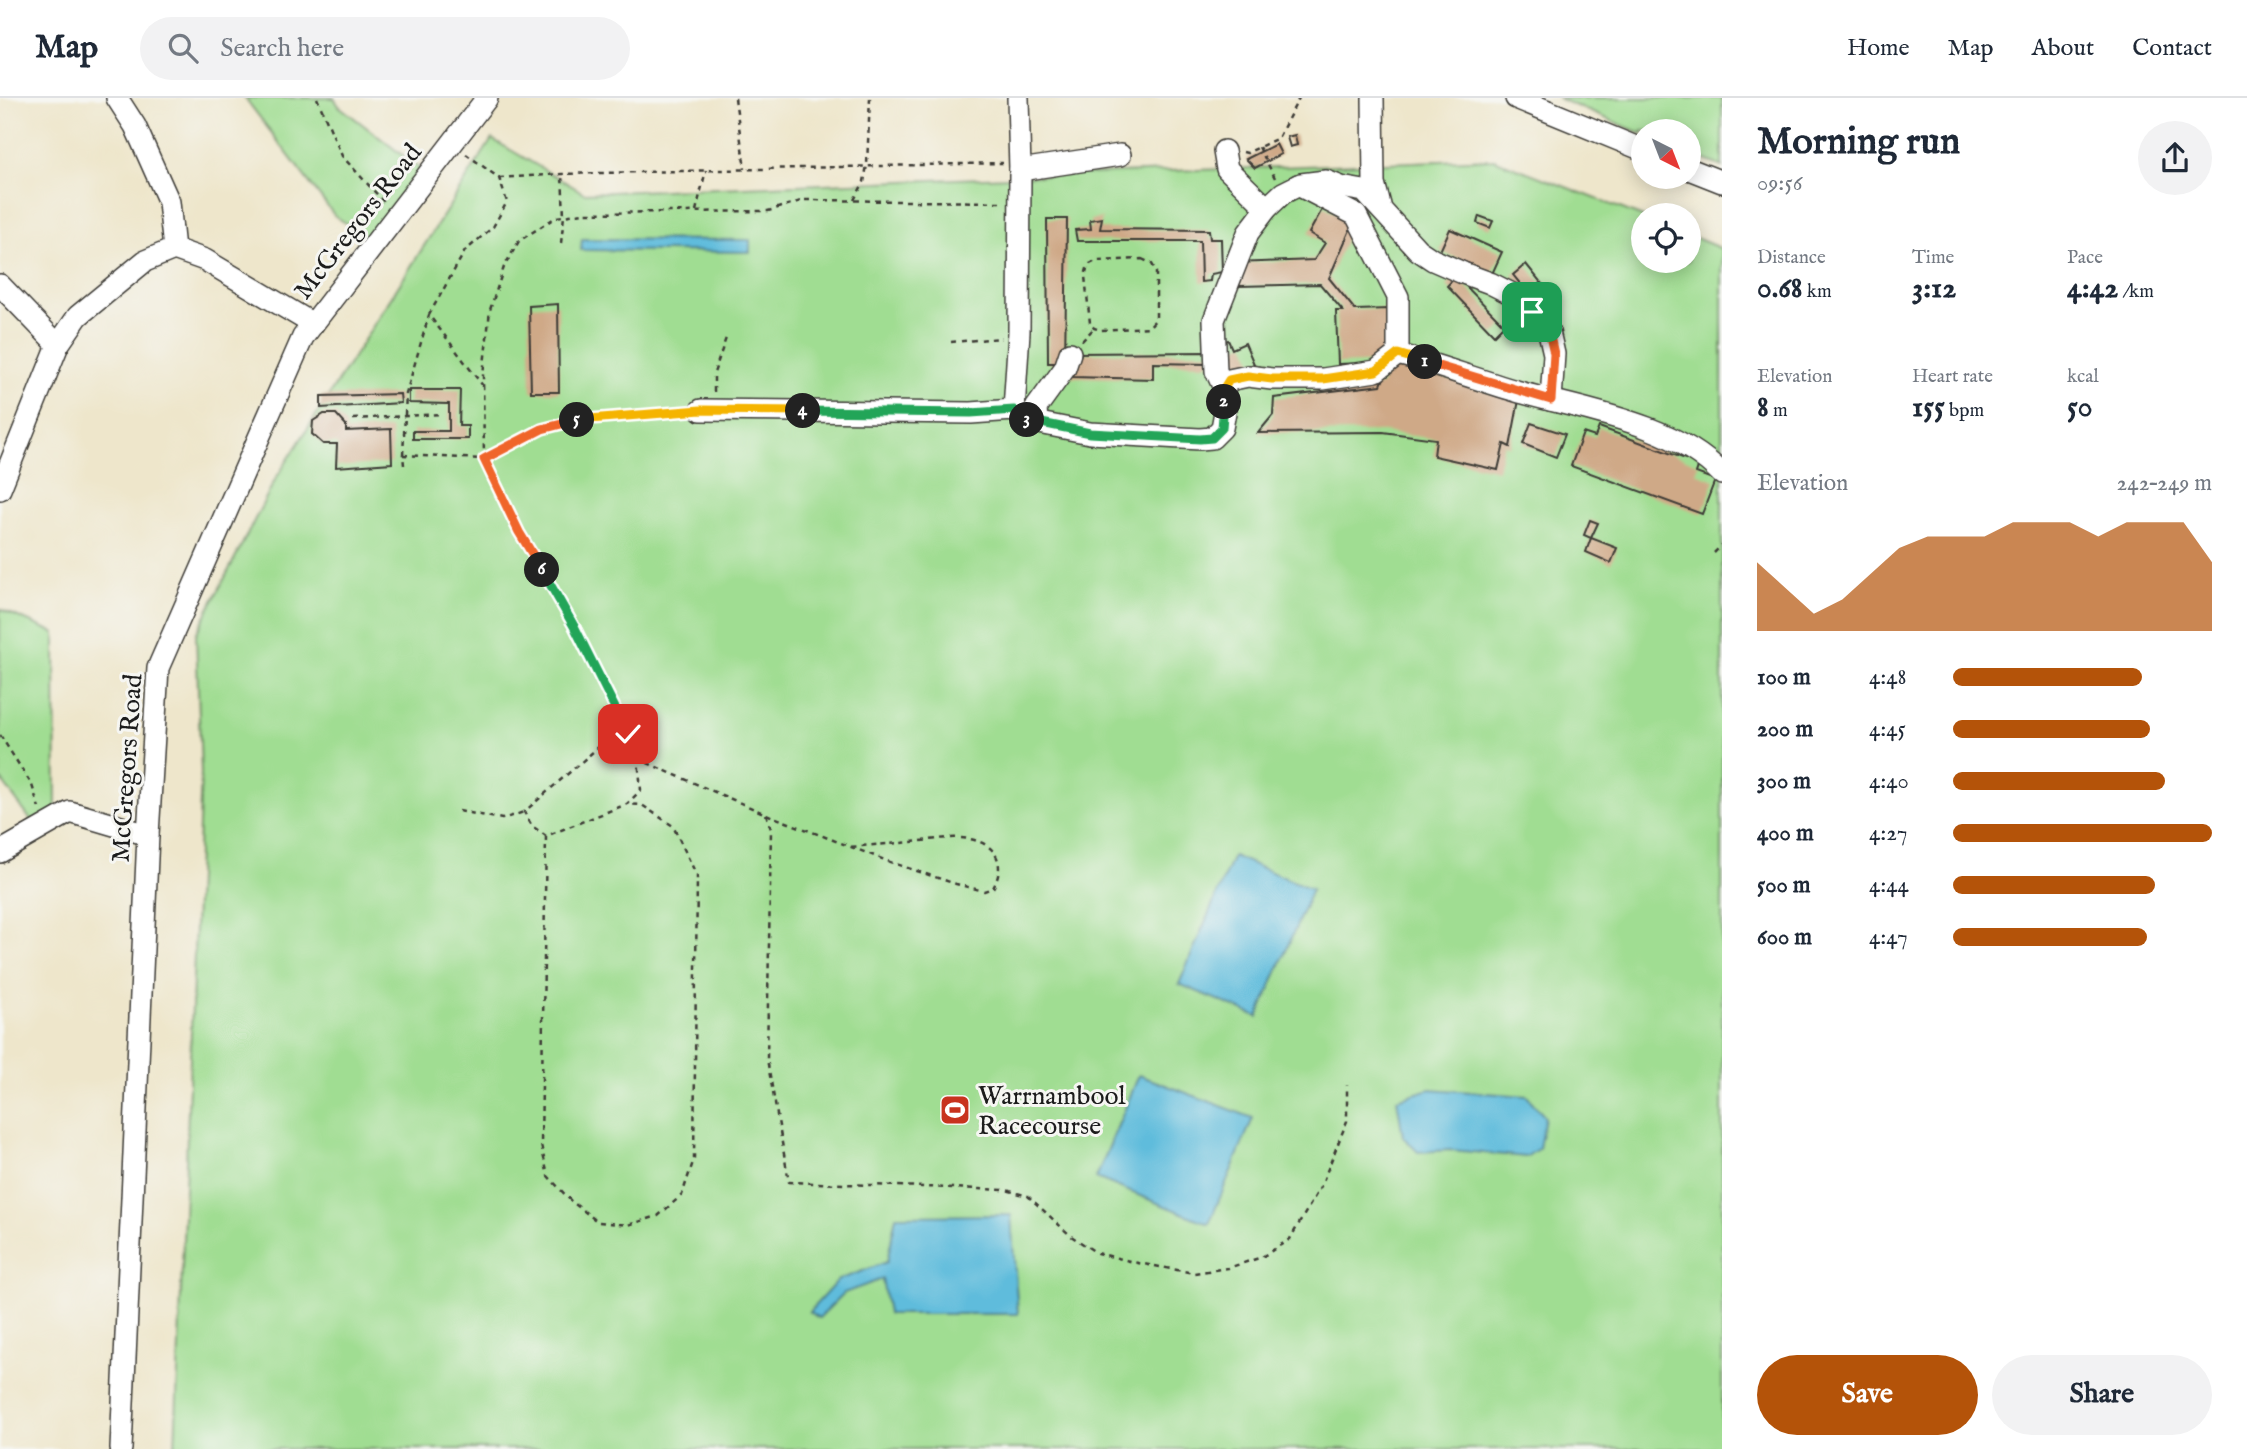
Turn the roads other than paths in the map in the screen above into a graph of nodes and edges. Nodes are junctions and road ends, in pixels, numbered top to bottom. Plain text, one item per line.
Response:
1 (117, 98) edge
2 (487, 98) edge
3 (1018, 98) edge
4 (1373, 98) edge
5 (1516, 98) edge
6 (1631, 145) edge
7 (1224, 151) road end
8 (1120, 155) dead end
9 (1020, 166) junction
10 (1374, 168) junction
11 (1701, 174) edge
12 (1722, 182) edge
13 (1341, 187) junction
14 (1283, 195) junction
15 (1381, 207) junction
16 (174, 249) junction
17 (0, 285) edge
18 (313, 324) junction
19 (58, 345) junction
20 (1070, 353) dead end
21 (1398, 354) junction
22 (1224, 388) junction
23 (1551, 400) junction
24 (701, 410) road end
25 (1014, 410) junction
26 (1037, 423) junction
27 (1722, 474) edge
28 (0, 489) edge
29 (148, 835) junction
30 (0, 852) edge
31 (121, 1449) edge

1 - 16 street
2 - 18 street, McGregors Road
3 - 9 street
4 - 10 street
5 - 6 street
7 - 14 street
8 - 9 street
9 - 25 street
10 - 13 street
10 - 15 street
11 - 12 street
13 - 14 street
13 - 15 street
14 - 21 street
14 - 22 street
15 - 23 street
16 - 18 street
16 - 19 street
17 - 19 street
18 - 29 street, McGregors Road
19 - 28 street
20 - 26 street
21 - 22 street
21 - 23 street
22 - 26 street
23 - 27 street
24 - 25 street
25 - 26 street
29 - 30 street
29 - 31 street, McGregors Road

